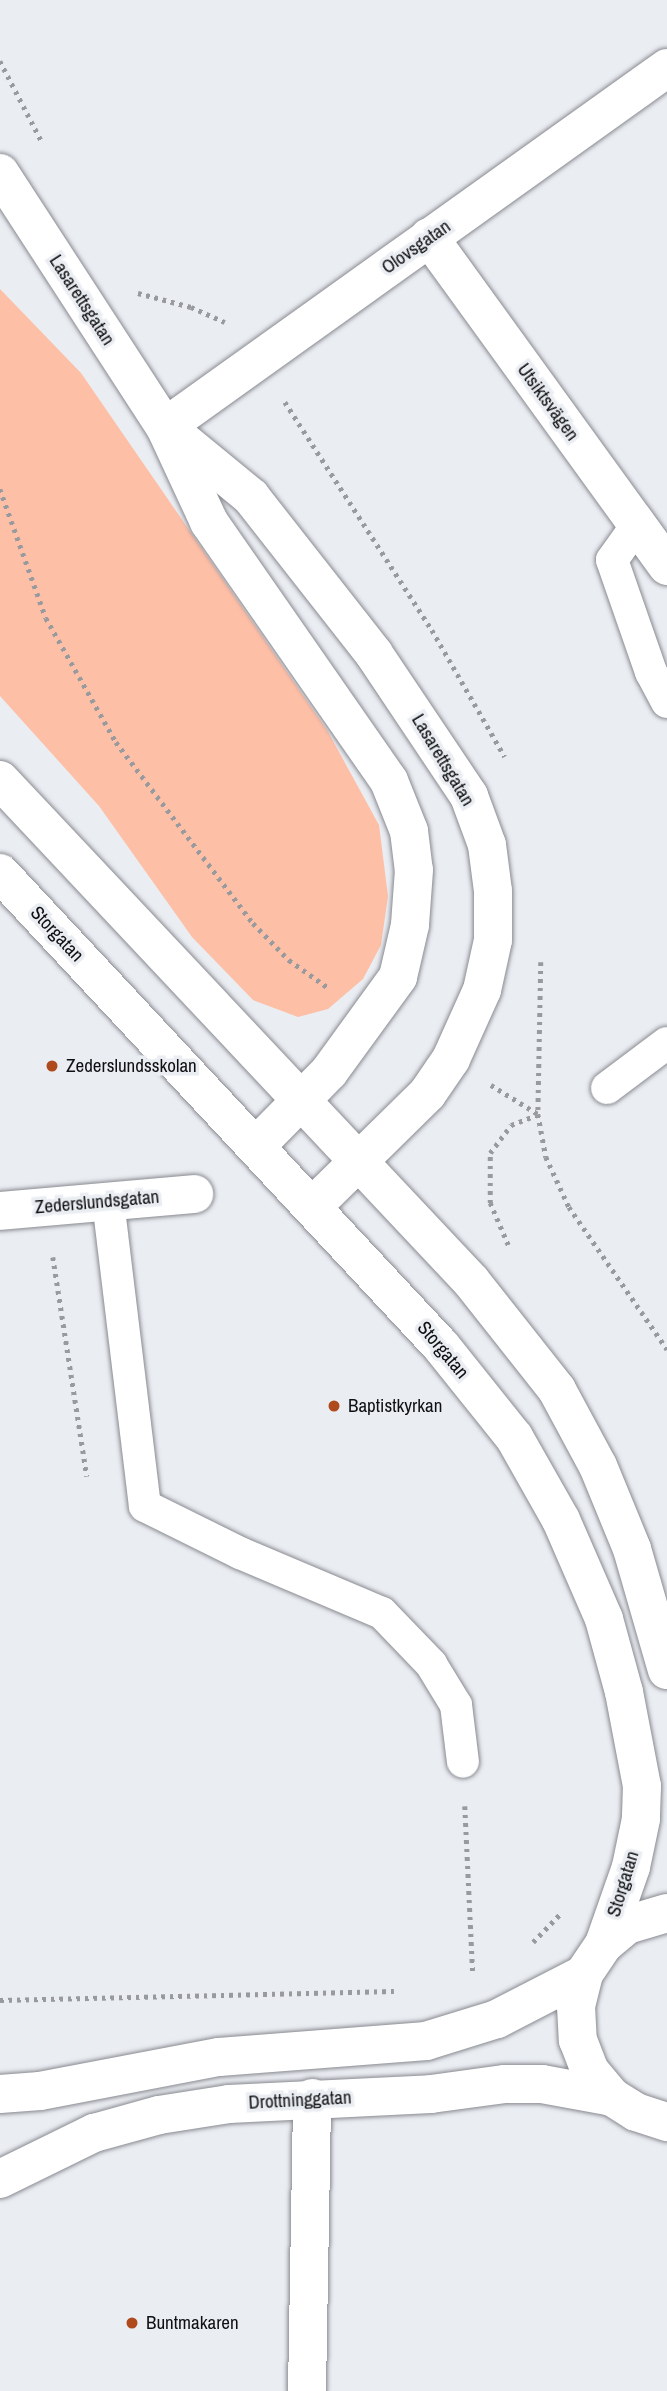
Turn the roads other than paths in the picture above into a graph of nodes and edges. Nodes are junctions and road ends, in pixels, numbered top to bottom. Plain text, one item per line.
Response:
1 (667, 68) edge
2 (0, 173) edge
3 (429, 237) junction
4 (165, 427) junction
5 (637, 525) junction
6 (667, 566) edge
7 (667, 702) edge
8 (0, 780) edge
9 (0, 873) edge
10 (667, 1044) edge
11 (607, 1088) dead end
12 (302, 1098) junction
13 (256, 1146) junction
14 (362, 1162) junction
15 (194, 1194) dead end
16 (108, 1201) junction
17 (313, 1206) junction
18 (0, 1211) edge
19 (667, 1670) edge
20 (463, 1762) road end
21 (667, 1913) edge
22 (594, 1959) junction
23 (0, 2094) edge
24 (312, 2098) junction
25 (612, 2098) junction
26 (667, 2122) edge
27 (0, 2179) edge
28 (307, 2391) edge

1 - 3 street, Olovsgatan
2 - 4 street, Lasarettsgatan
3 - 4 street, Olovsgatan
3 - 5 street, Utsiktsvägen
4 - 12 street, Lasarettsgatan
4 - 14 street, Lasarettsgatan
5 - 6 street, Utsiktsvägen
5 - 7 lane
8 - 12 street
9 - 13 street, Storgatan
10 - 11 lane
12 - 13 street, Lasarettsgatan
12 - 14 street
13 - 17 street, Storgatan
14 - 17 street, Lasarettsgatan
14 - 19 street
15 - 16 street, Zederslundsgatan
16 - 18 street, Zederslundsgatan
16 - 20 lane
17 - 22 street, Storgatan
21 - 22 street
22 - 23 street
22 - 25 street, Storgatan
24 - 25 street, Drottninggatan
24 - 27 street, Drottninggatan
24 - 28 street
25 - 26 street

